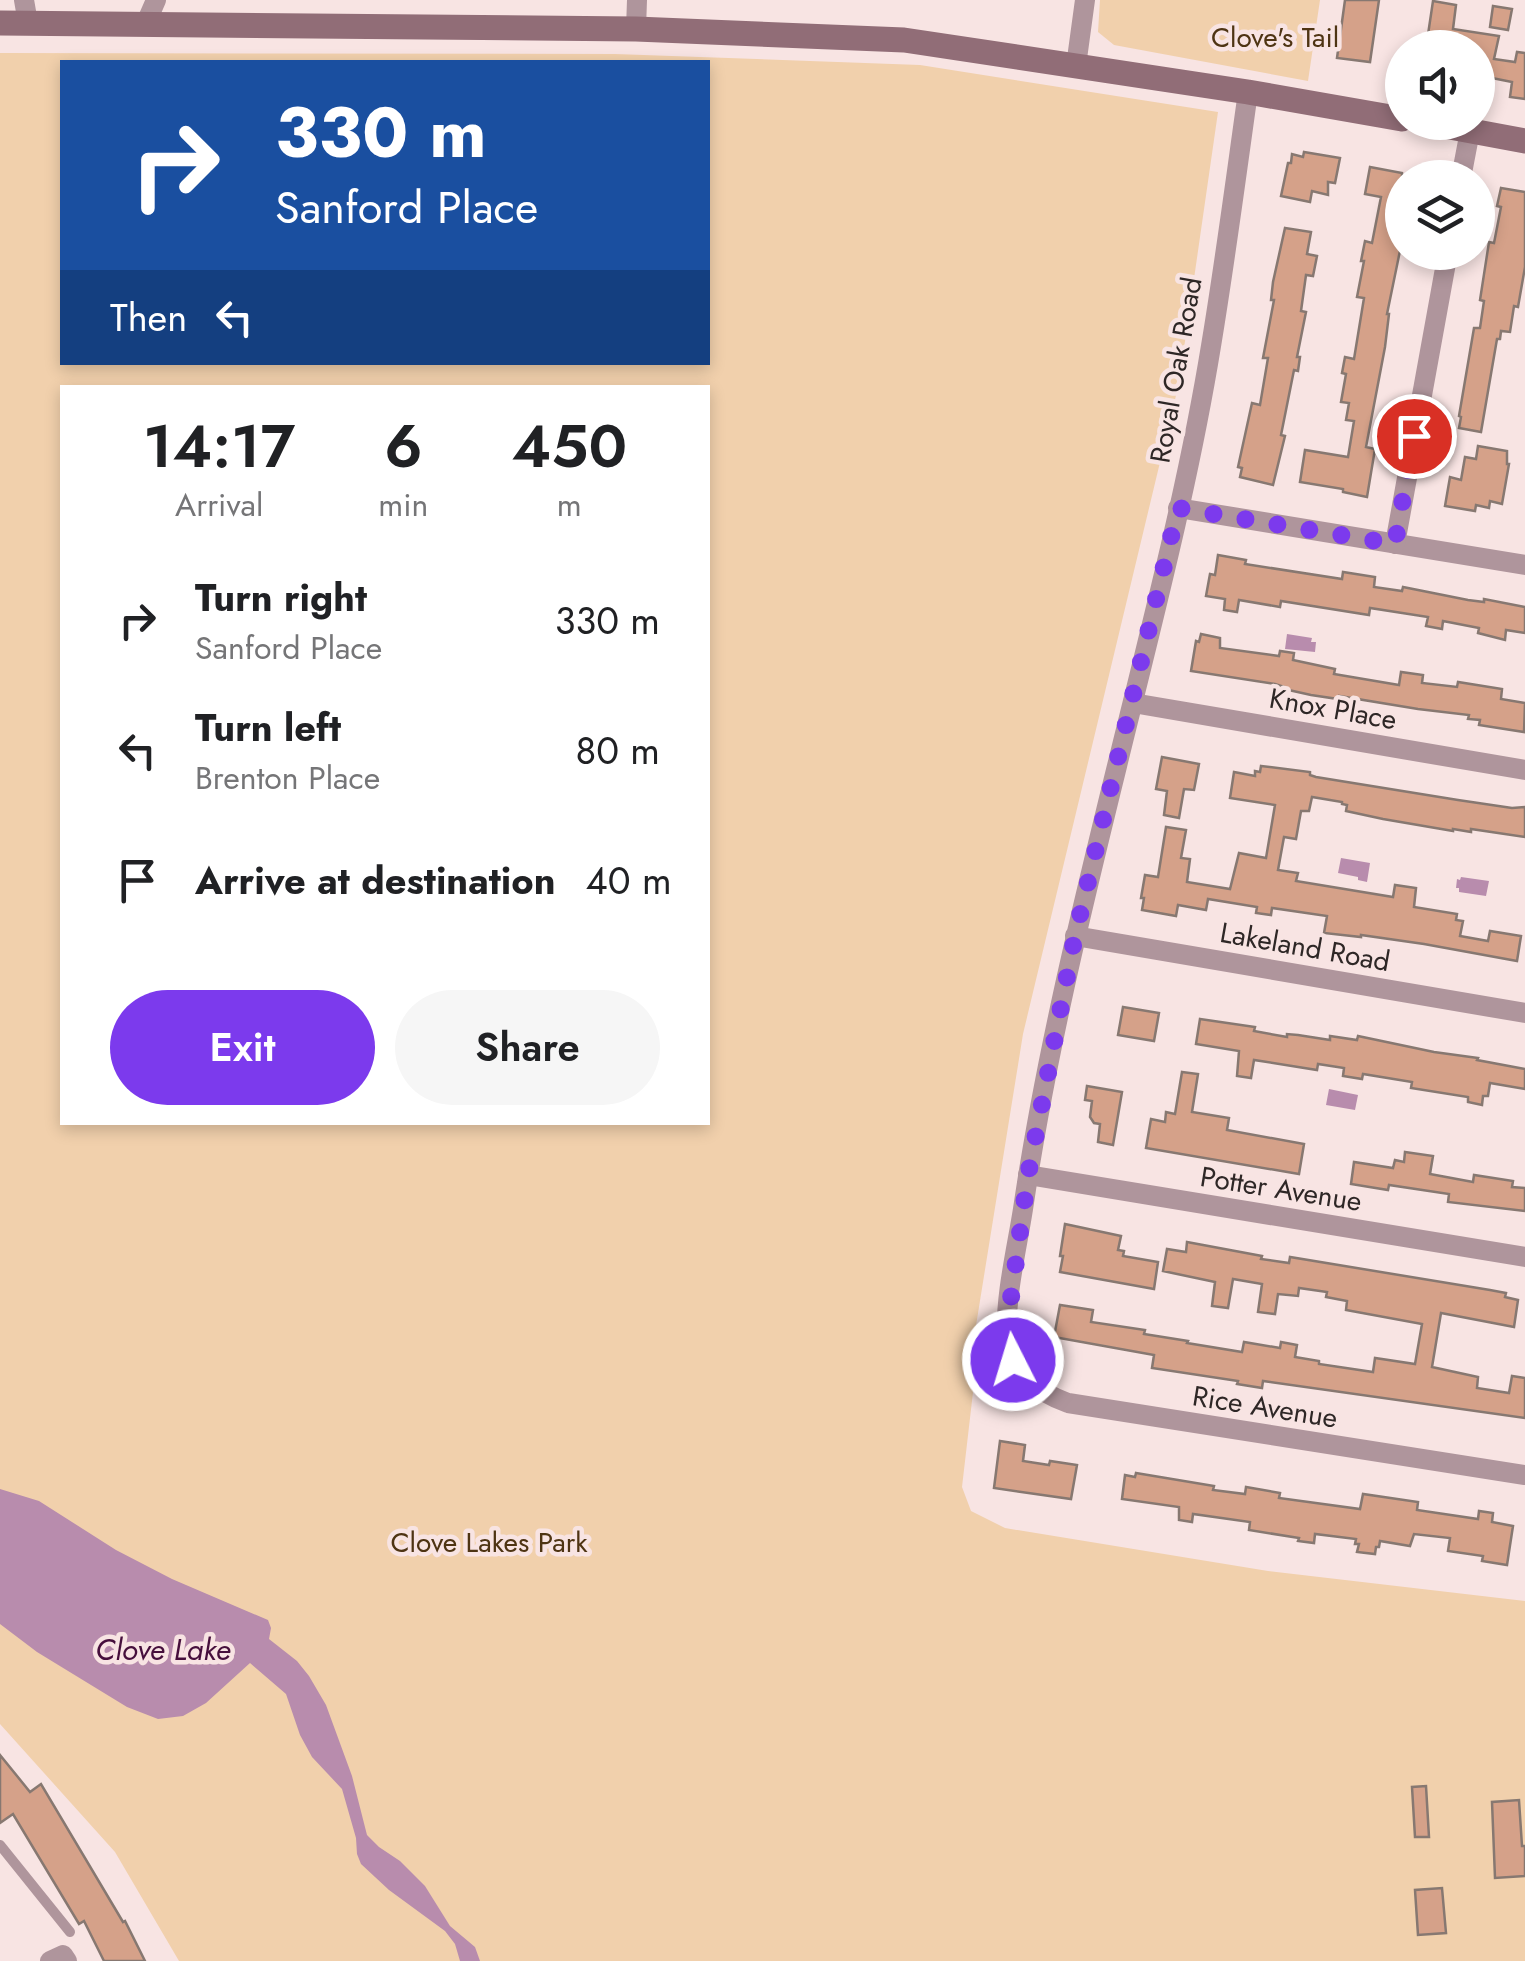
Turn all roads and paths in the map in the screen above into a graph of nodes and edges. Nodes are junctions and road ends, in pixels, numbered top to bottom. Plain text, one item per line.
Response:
1 (637, 0) edge
2 (1085, 0) edge
3 (26, 11) edge
4 (151, 12) edge
5 (0, 23) edge
6 (636, 29) junction
7 (1076, 66) junction
8 (1248, 92) junction
9 (1385, 116) edge
10 (1495, 136) edge
11 (1525, 141) edge
12 (1445, 270) edge
13 (1178, 508) junction
14 (1395, 544) junction
15 (1525, 565) edge
16 (1132, 703) junction
17 (1525, 770) edge
18 (1075, 936) junction
19 (1525, 1013) edge
20 (1028, 1175) junction
21 (1525, 1257) edge
22 (1013, 1360) joint
23 (1525, 1475) edge
24 (0, 1845) edge
25 (70, 1932) dead end
26 (50, 1961) edge
27 (67, 1961) edge

1 - 6 street
2 - 7 street
3 - 4 main road
3 - 5 main road
4 - 6 main road
6 - 7 main road
7 - 8 main road
8 - 9 main road
8 - 13 street, Royal Oak Road
10 - 11 main road
12 - 14 street
13 - 14 street
13 - 16 street, Royal Oak Road
14 - 15 street
16 - 17 street, Knox Place
16 - 18 street, Royal Oak Road
18 - 19 street, Lakeland Road
18 - 20 street, Royal Oak Road
20 - 21 street, Potter Avenue
20 - 22 street, Royal Oak Road
22 - 23 street, Rice Avenue
24 - 25 lane
26 - 27 street

